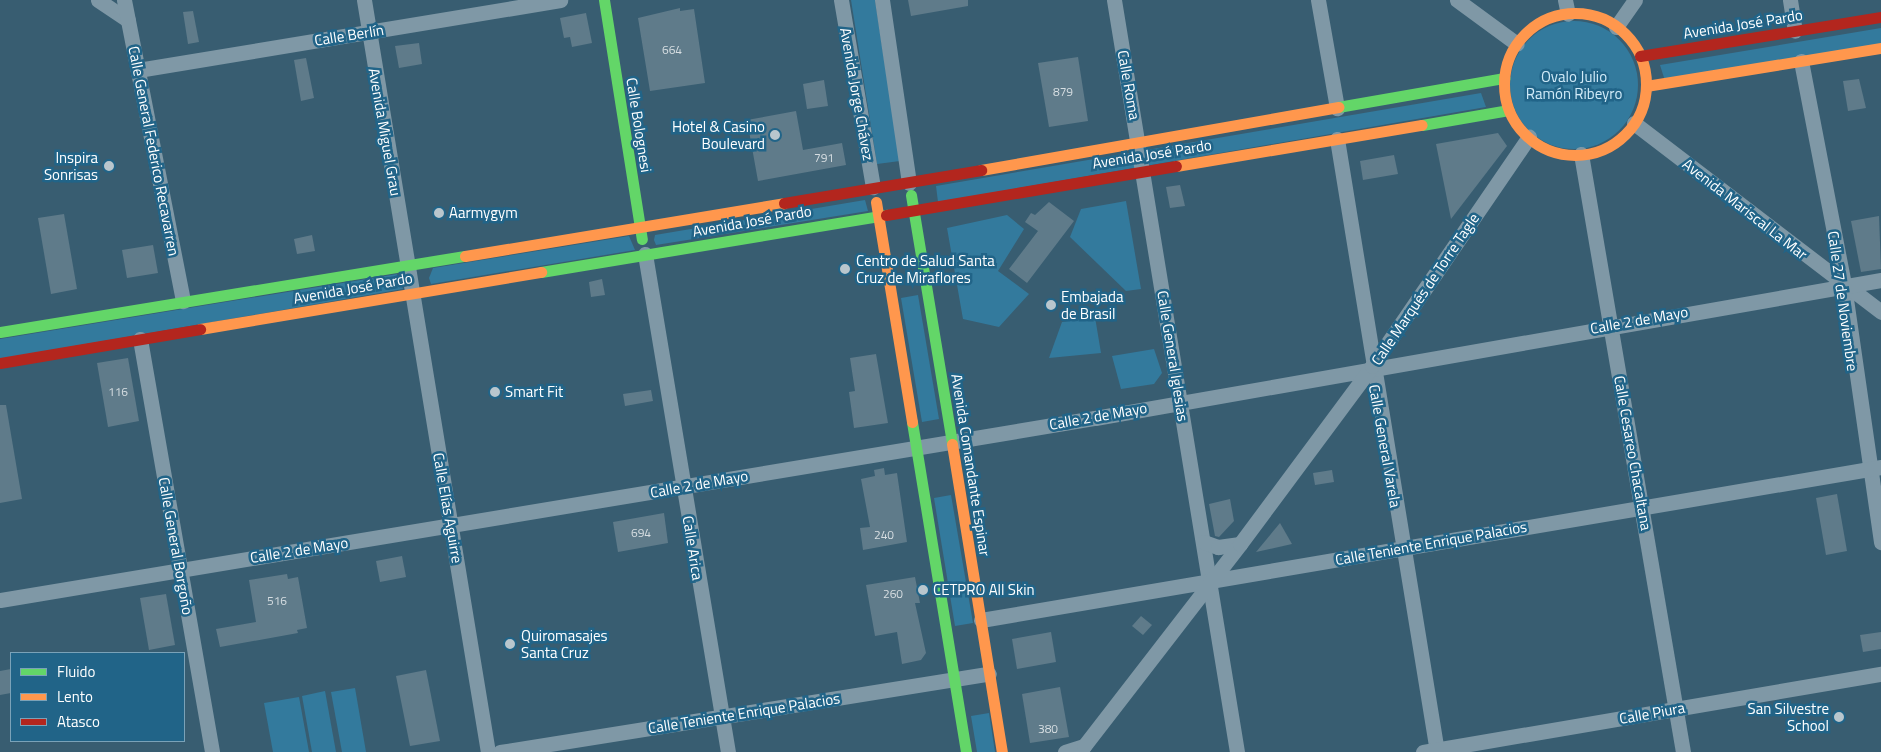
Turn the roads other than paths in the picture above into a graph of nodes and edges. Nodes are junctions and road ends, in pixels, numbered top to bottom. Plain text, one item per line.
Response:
1 (98, 0) edge
2 (124, 0) edge
3 (364, 0) edge
4 (560, 0) edge
5 (604, 0) edge
6 (841, 0) edge
7 (882, 0) edge
8 (1114, 0) edge
9 (1318, 0) edge
10 (1457, 0) edge
11 (1635, 0) edge
12 (1790, 0) edge
13 (1566, 7) edge
14 (1881, 17) edge
15 (128, 20) junction
16 (1616, 27) junction
17 (1795, 31) junction
18 (368, 32) junction
19 (1517, 44) junction
20 (1881, 48) edge
21 (1640, 56) junction
22 (1801, 61) junction
23 (138, 70) junction
24 (1505, 78) junction
25 (1646, 86) junction
26 (1337, 108) junction
27 (1509, 110) junction
28 (1634, 123) junction
29 (1529, 137) junction
30 (1337, 139) junction
31 (1138, 142) junction
32 (1581, 154) junction
33 (1144, 171) junction
34 (909, 183) junction
35 (873, 187) junction
36 (913, 209) junction
37 (878, 215) junction
38 (640, 225) junction
39 (645, 254) junction
40 (407, 264) junction
41 (1881, 280) edge
42 (1844, 285) junction
43 (411, 294) junction
44 (183, 301) junction
45 (1881, 312) edge
46 (1611, 325) junction
47 (0, 332) edge
48 (140, 339) junction
49 (1386, 345) junction
50 (1397, 362) junction
51 (0, 363) edge
52 (1372, 366) junction
53 (1181, 401) junction
54 (951, 441) junction
55 (915, 447) junction
56 (1874, 468) edge
57 (683, 486) junction
58 (1643, 508) junction
59 (451, 526) junction
60 (1204, 542) junction
61 (1881, 542) edge
62 (1240, 544) junction
63 (1402, 548) junction
64 (180, 569) junction
65 (1210, 581) junction
66 (1185, 585) junction
67 (0, 600) edge
68 (1192, 607) junction
69 (981, 620) junction
70 (989, 674) junction
71 (1881, 674) edge
72 (953, 679) junction
73 (1678, 708) junction
74 (722, 717) junction
75 (1073, 751) edge
76 (1432, 751) edge
77 (212, 752) edge
78 (488, 752) edge
79 (500, 752) edge
80 (728, 752) edge
81 (966, 752) edge
82 (1002, 752) edge
83 (1237, 752) edge
84 (1683, 752) edge

1 - 15 street
2 - 15 street, Calle General Federico Recavarren
3 - 18 street, Avenida Miguel Grau
4 - 18 street, Calle Berlín
5 - 38 main road, Calle Bolognesi
6 - 35 street, Avenida Jorge Chávez
7 - 34 street
8 - 31 street, Calle Roma
9 - 26 street
10 - 19 street
11 - 16 street
12 - 17 street
13 - 16 main road
13 - 19 main road
14 - 17 main road, Avenida José Pardo
15 - 23 street, Calle General Federico Recavarren
16 - 21 main road
17 - 21 main road, Avenida José Pardo
18 - 23 street, Calle Berlín
18 - 40 street, Avenida Miguel Grau
19 - 24 main road
20 - 22 main road
21 - 25 main road
22 - 25 main road
22 - 42 street, Calle 27 de Noviembre
23 - 44 street, Calle General Federico Recavarren
24 - 26 main road, Avenida José Pardo
24 - 27 main road
25 - 28 main road
26 - 31 main road, Avenida José Pardo
27 - 29 main road
27 - 30 main road, Avenida José Pardo
28 - 32 main road
28 - 42 street, Avenida Mariscal La Mar
29 - 32 main road
29 - 49 street, Calle Marqués de Torre Tagle
30 - 33 main road, Avenida José Pardo
30 - 52 street, Calle General Varela
31 - 33 street, Calle Roma
31 - 34 main road, Avenida José Pardo
32 - 46 street, Calle Cesareo Chacaltana
33 - 36 main road, Avenida José Pardo
33 - 53 street, Calle General Iglesias
34 - 35 main road, Avenida José Pardo
34 - 36 main road, Avenida Comandante Espinar
35 - 37 main road
35 - 38 main road, Avenida José Pardo
36 - 37 main road, Avenida José Pardo
36 - 54 main road, Avenida Comandante Espinar
37 - 39 main road, Avenida José Pardo
37 - 55 main road
38 - 39 main road, Calle Bolognesi
38 - 40 main road, Avenida José Pardo
39 - 43 main road, Avenida José Pardo
39 - 57 street, Calle Arica
40 - 43 street, Calle Elías Aguirre
40 - 44 main road, Avenida José Pardo
41 - 42 street, Calle 2 de Mayo
42 - 45 street, Avenida Mariscal La Mar
42 - 46 street, Calle 2 de Mayo
42 - 56 street, Calle 27 de Noviembre
43 - 48 main road, Avenida José Pardo
43 - 59 street, Calle Elías Aguirre
44 - 47 main road, Avenida José Pardo
46 - 50 street, Calle 2 de Mayo
46 - 58 street, Calle Cesareo Chacaltana
48 - 51 main road, Avenida José Pardo
48 - 64 street, Calle General Borgoño
49 - 50 street
49 - 52 street, Calle Marqués de Torre Tagle
50 - 52 street, Calle 2 de Mayo
52 - 53 street, Calle 2 de Mayo
52 - 62 street, Calle Marqués de Torre Tagle
52 - 63 street, Calle General Varela
53 - 54 street, Calle 2 de Mayo
53 - 60 street, Calle General Iglesias
54 - 55 street, Calle 2 de Mayo
54 - 69 main road, Avenida Comandante Espinar
55 - 57 street, Calle 2 de Mayo
55 - 72 main road
56 - 58 street, Calle Teniente Enrique Palacios
56 - 61 street, Calle 27 de Noviembre
57 - 59 street, Calle 2 de Mayo
57 - 74 street, Calle Arica
58 - 63 street, Calle Teniente Enrique Palacios
58 - 73 street, Calle Cesareo Chacaltana
59 - 64 street, Calle 2 de Mayo
59 - 78 street, Calle Elías Aguirre
60 - 62 street
60 - 65 street, Calle General Iglesias
62 - 65 street, Calle Marqués de Torre Tagle
63 - 65 street, Calle Teniente Enrique Palacios
63 - 76 street, Calle General Varela
64 - 67 street, Calle 2 de Mayo
64 - 77 street, Calle General Borgoño
65 - 66 street, Calle Teniente Enrique Palacios
65 - 68 street, Calle Marqués de Torre Tagle
65 - 83 street, Calle General Iglesias
66 - 68 street
66 - 69 street, Calle Teniente Enrique Palacios
68 - 75 street, Calle Marqués de Torre Tagle
69 - 70 main road, Avenida Comandante Espinar
70 - 72 street, Calle Teniente Enrique Palacios
70 - 82 main road, Avenida Comandante Espinar
71 - 73 street, Calle Piura
72 - 74 street, Calle Teniente Enrique Palacios
72 - 81 main road
73 - 76 street, Calle Piura
73 - 84 street, Calle Cesareo Chacaltana
74 - 79 street, Calle Teniente Enrique Palacios
74 - 80 street, Calle Arica

